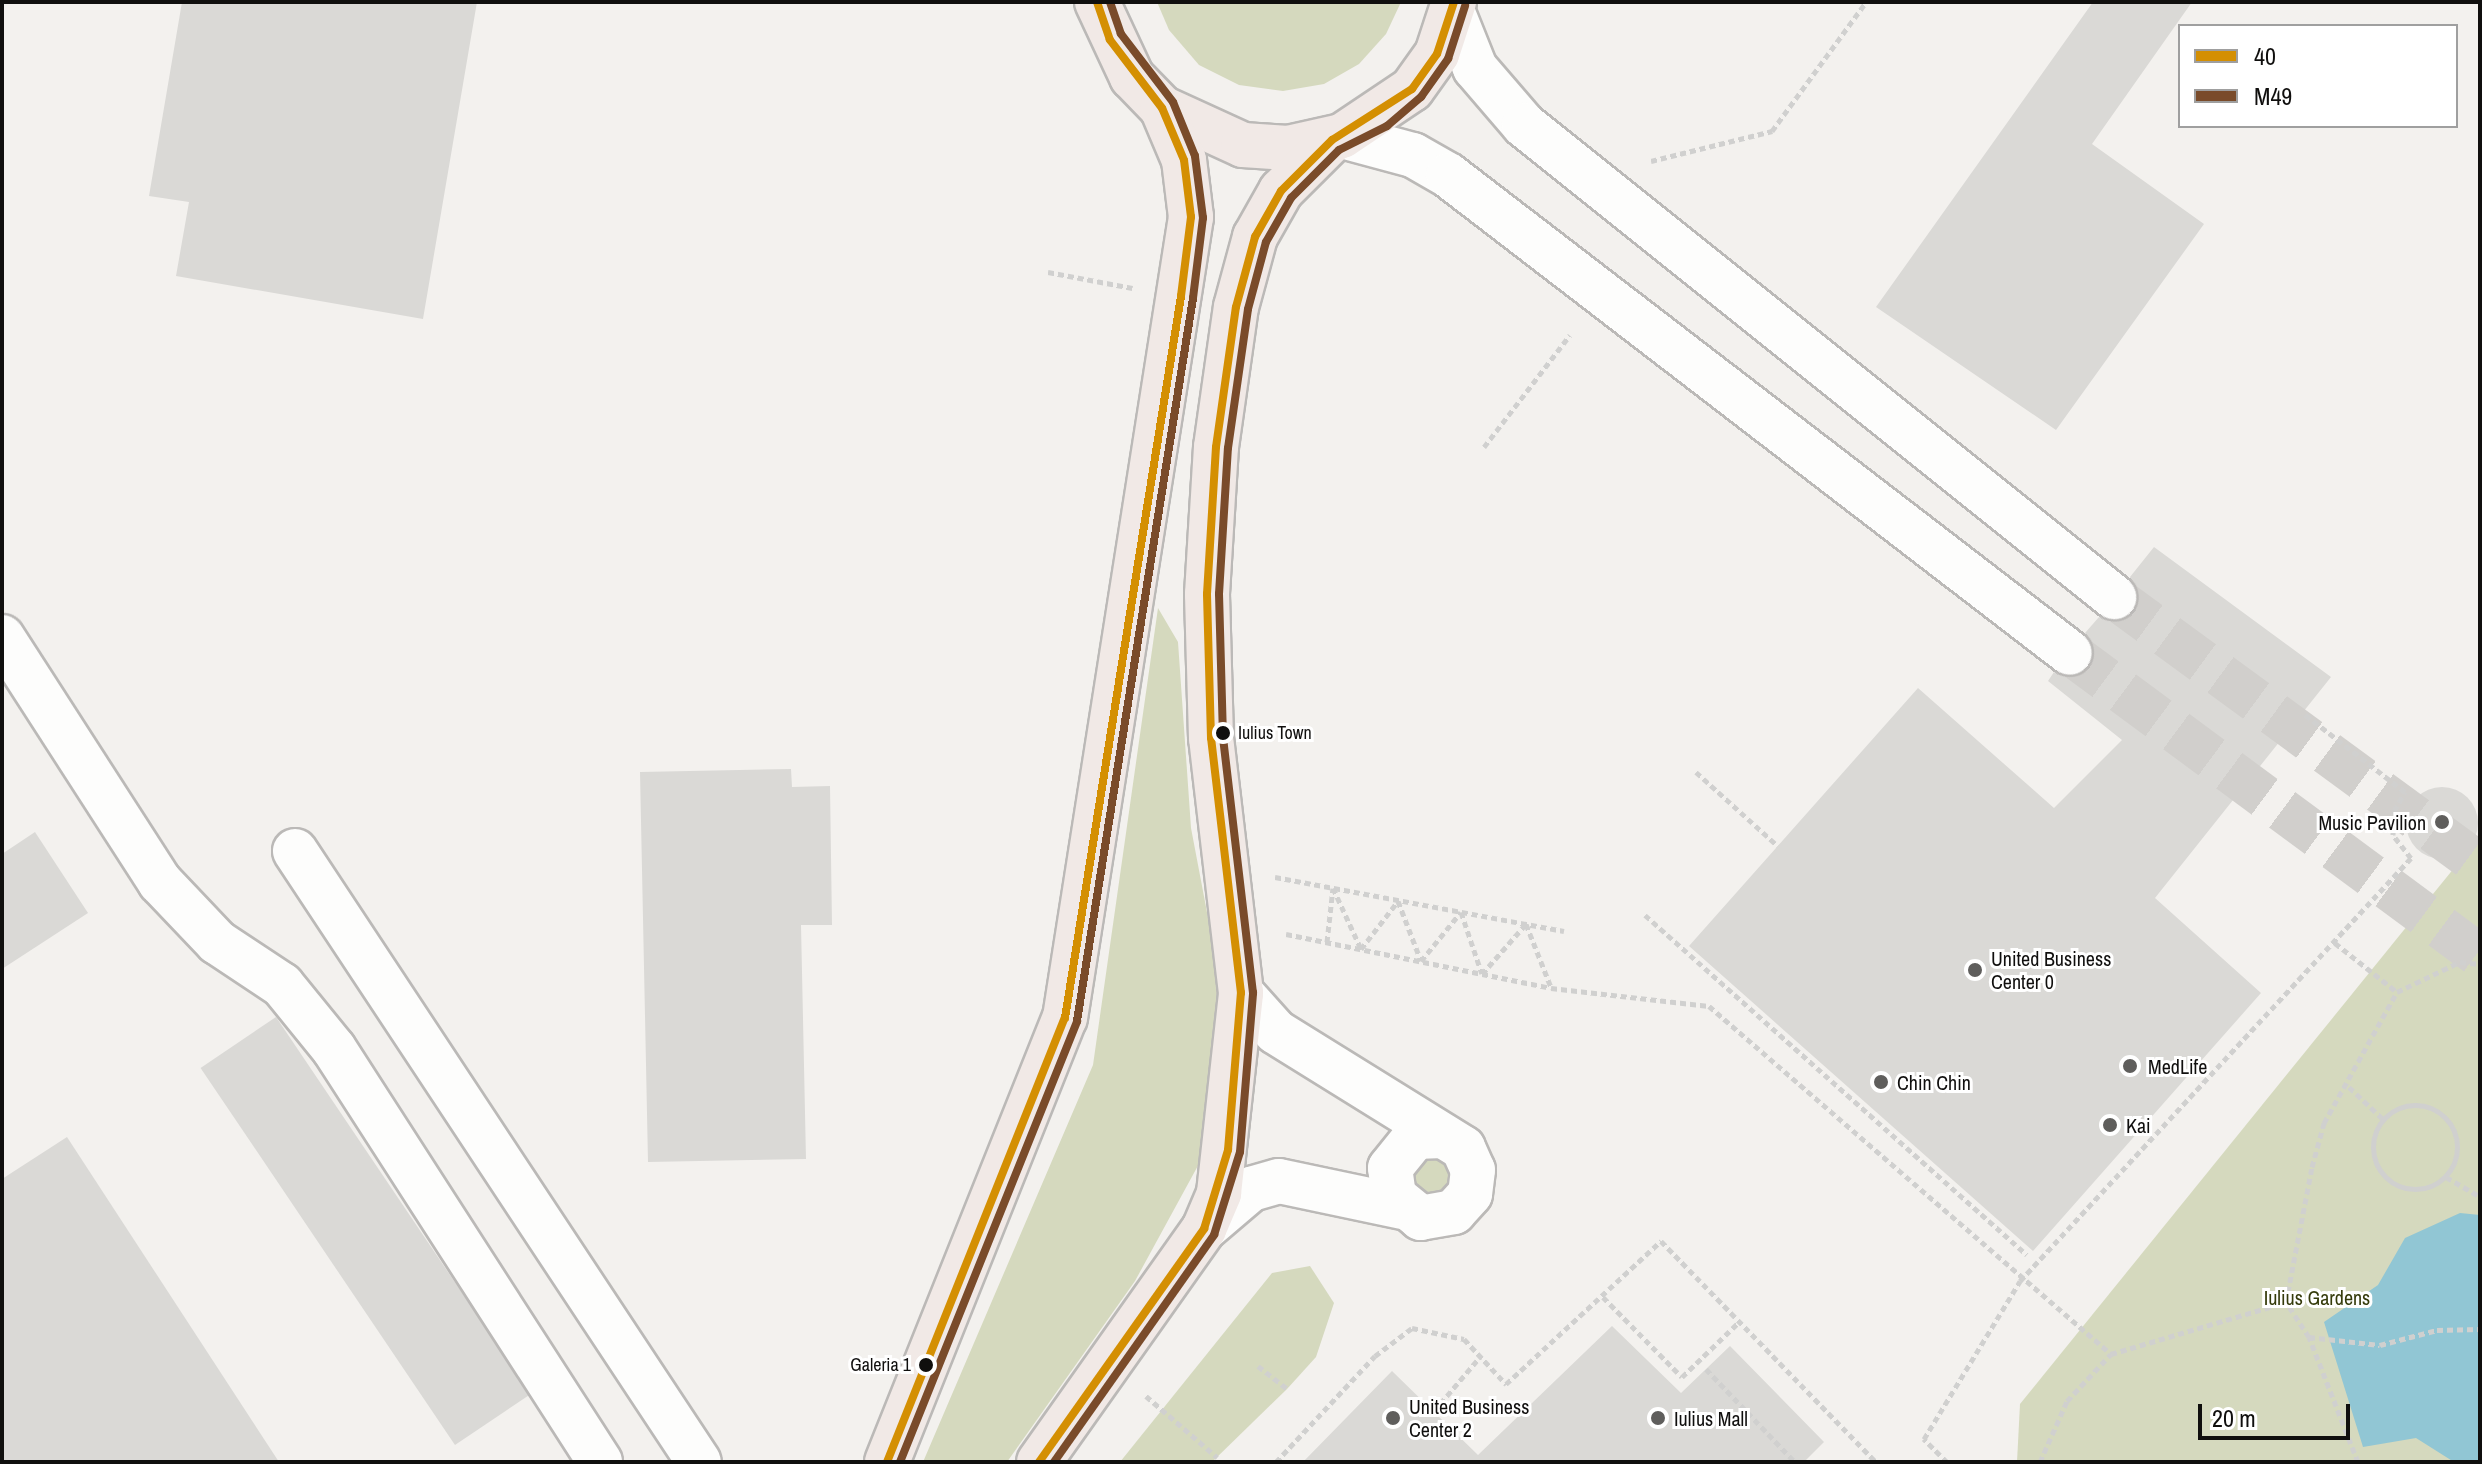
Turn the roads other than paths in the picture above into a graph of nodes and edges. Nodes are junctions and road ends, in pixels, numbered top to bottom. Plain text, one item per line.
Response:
1 (1097, 2) edge
2 (1454, 8) edge
3 (1162, 108) junction
4 (1337, 138) junction
5 (2114, 597) tunnel mouth
6 (2, 637) edge
7 (2070, 653) tunnel mouth
8 (295, 851) dead end
9 (1241, 993) junction
10 (1443, 1136) junction
11 (1402, 1207) junction
12 (1204, 1229) junction
13 (600, 1462) edge
14 (699, 1462) edge
15 (887, 1462) edge
16 (1039, 1462) edge

1 - 3 main road
2 - 4 main road
2 - 5 street
3 - 4 main road
3 - 15 main road
4 - 7 street
4 - 9 main road
6 - 13 street
8 - 14 street
9 - 10 street
9 - 12 main road
10 - 11 street
10 - 11 street
11 - 12 street
12 - 16 main road

